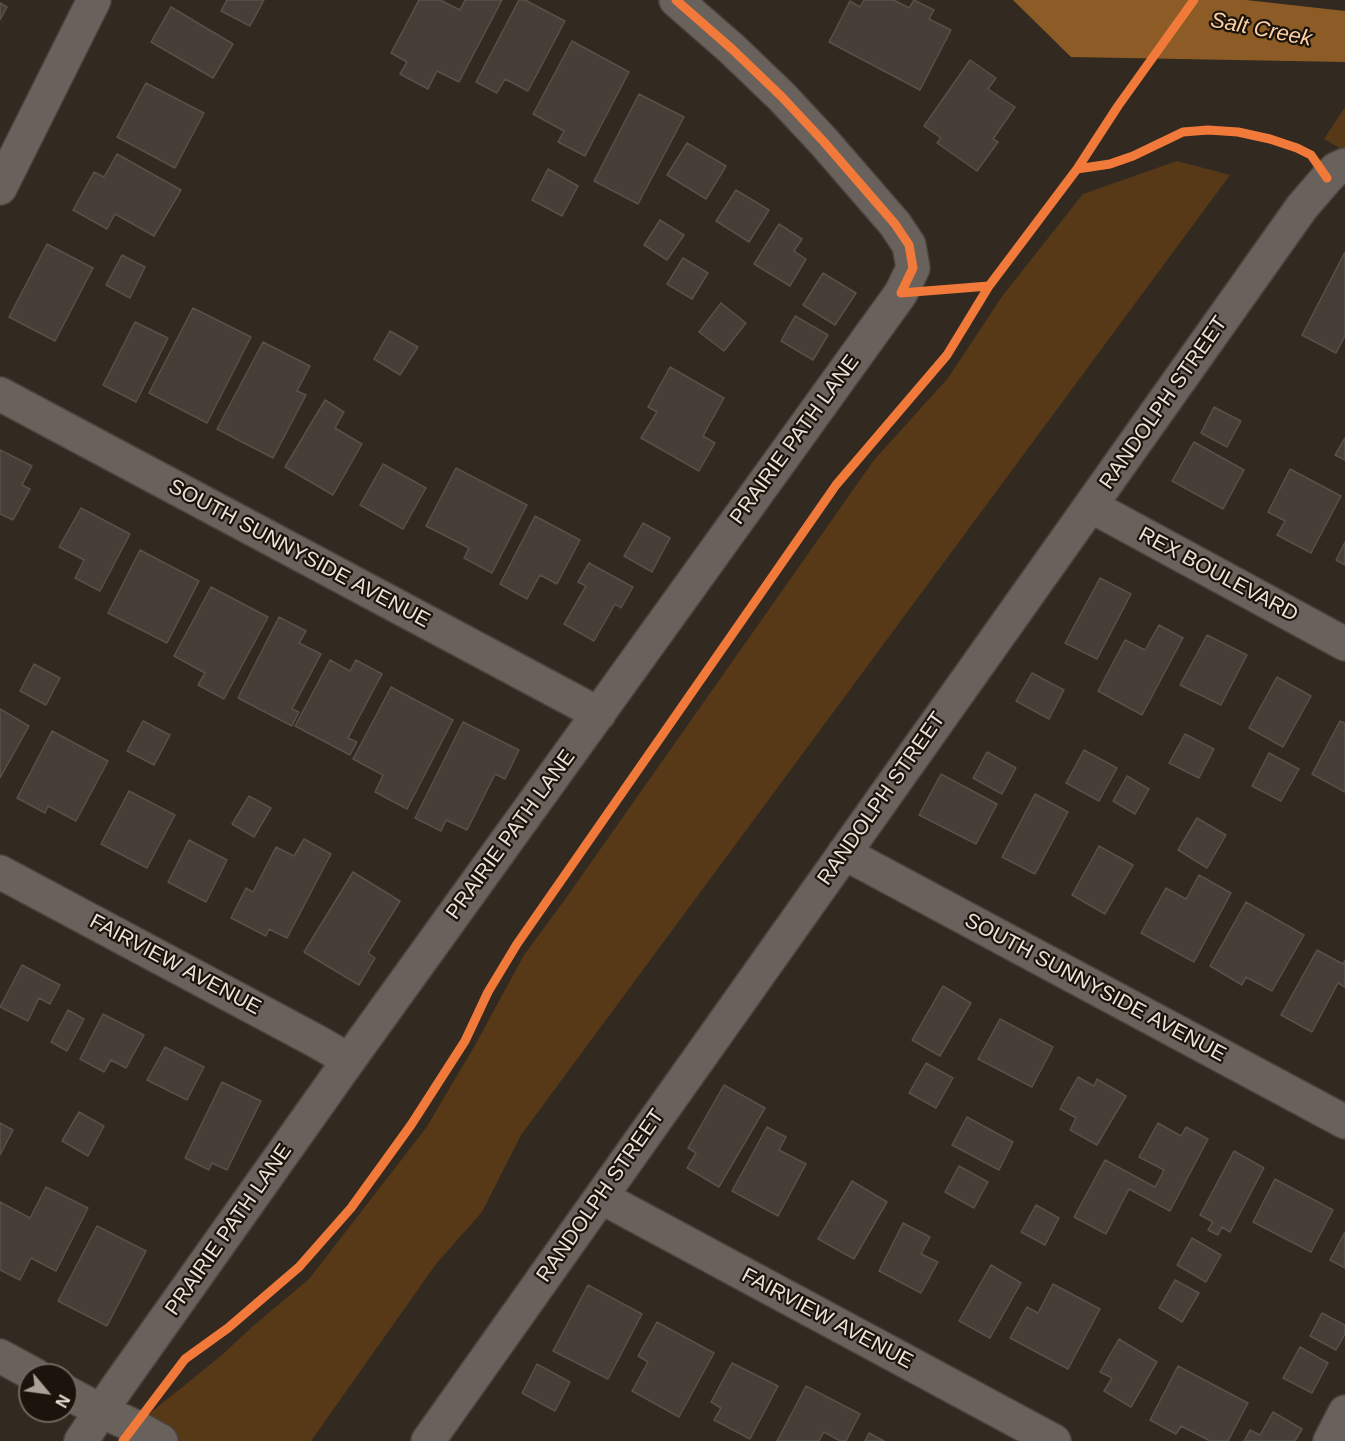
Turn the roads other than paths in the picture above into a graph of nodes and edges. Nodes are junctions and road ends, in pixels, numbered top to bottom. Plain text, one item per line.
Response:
1 (94, 0) edge
2 (676, 0) edge
3 (1345, 165) edge
4 (0, 188) edge
5 (0, 394) edge
6 (1091, 506) junction
7 (1345, 644) edge
8 (598, 714) junction
9 (844, 853) junction
10 (0, 872) edge
11 (349, 1060) junction
12 (1345, 1122) edge
13 (601, 1197) junction
14 (0, 1356) edge
15 (18, 1366) edge
16 (78, 1398) edge
17 (101, 1410) junction
18 (1345, 1412) edge
19 (81, 1441) edge
20 (161, 1441) edge
21 (428, 1441) edge
22 (1054, 1441) edge
23 (1330, 1441) edge

1 - 4 street
2 - 8 street, PRAIRIE PATH LANE
3 - 6 street, RANDOLPH STREET
5 - 8 street, SOUTH SUNNYSIDE AVENUE
6 - 7 street, REX BOULEVARD
6 - 9 street, RANDOLPH STREET
8 - 11 street, PRAIRIE PATH LANE
9 - 12 street, SOUTH SUNNYSIDE AVENUE
9 - 13 street, RANDOLPH STREET
10 - 11 street, FAIRVIEW AVENUE
11 - 17 street, PRAIRIE PATH LANE
13 - 21 street, RANDOLPH STREET
13 - 22 street, FAIRVIEW AVENUE
14 - 15 street
16 - 17 street
17 - 19 street, PRAIRIE PATH LANE
17 - 20 street
18 - 23 street

